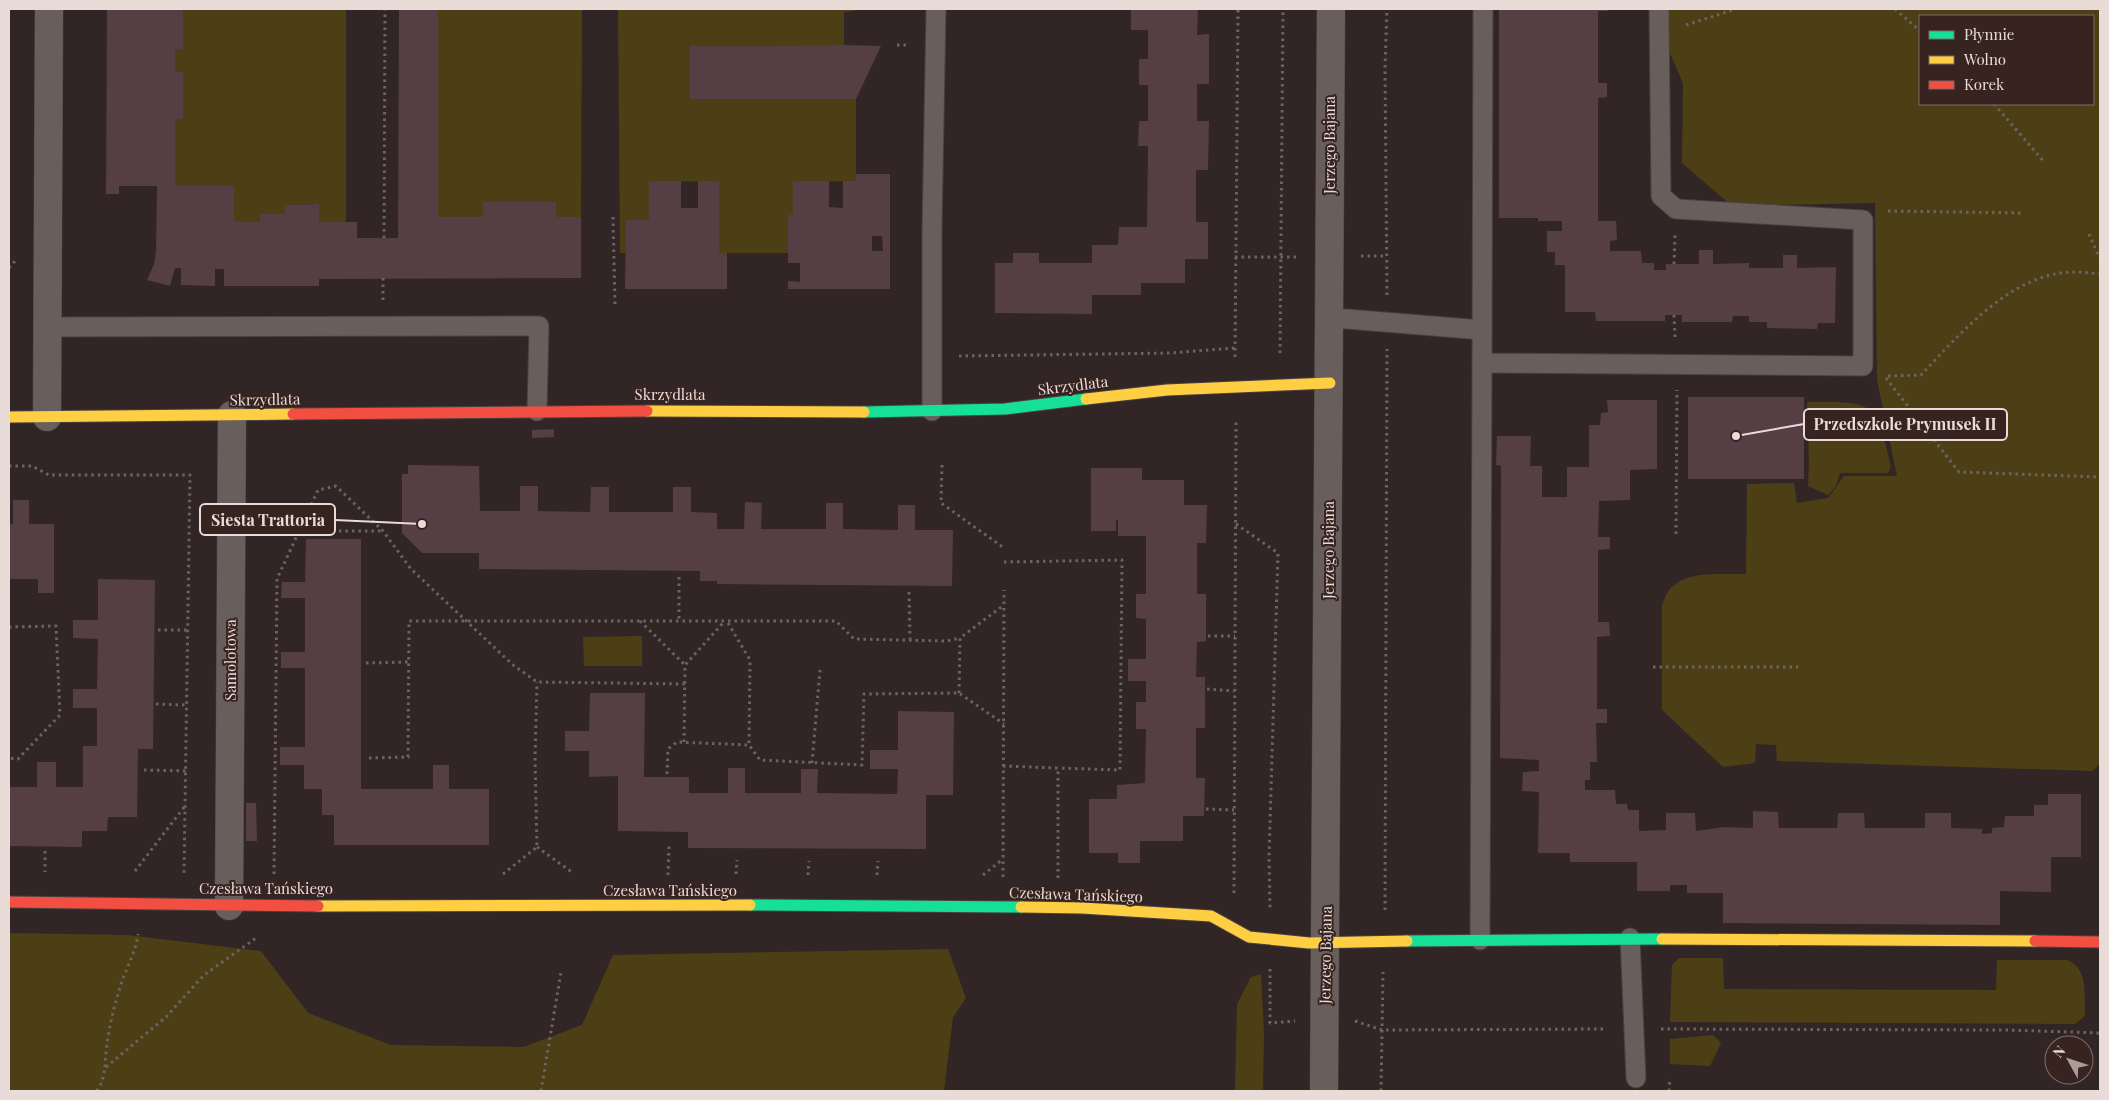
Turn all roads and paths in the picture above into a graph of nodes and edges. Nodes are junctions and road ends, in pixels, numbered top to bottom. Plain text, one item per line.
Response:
1 (49, 9) edge
2 (384, 9) edge
3 (936, 9) edge
4 (1238, 9) edge
5 (1283, 9) edge
6 (1331, 9) edge
7 (1387, 9) edge
8 (1484, 9) edge
9 (1659, 9) edge
10 (1736, 9) edge
11 (1895, 9) edge
12 (1919, 29) edge
13 (1659, 34) junction
14 (1995, 105) edge
15 (2045, 162) dead end
16 (2024, 212) dead end
17 (613, 217) dead end
18 (1863, 220) junction
19 (2089, 234) dead end
20 (384, 238) dead end
21 (1358, 256) dead end
22 (1387, 256) junction
23 (1235, 257) junction
24 (1281, 257) junction
25 (1304, 257) dead end
26 (2100, 259) edge
27 (2100, 274) edge
28 (615, 305) dead end
29 (1329, 320) junction
30 (1387, 322) junction
31 (48, 327) junction
32 (1482, 330) junction
33 (1235, 348) junction
34 (932, 356) junction
35 (1236, 363) dead end
36 (1482, 363) junction
37 (1677, 365) junction
38 (1330, 383) junction
39 (1280, 385) junction
40 (537, 411) junction
41 (932, 411) junction
42 (1236, 413) dead end
43 (232, 415) junction
44 (9, 417) edge
45 (47, 417) junction
46 (942, 465) dead end
47 (9, 466) edge
48 (2100, 477) edge
49 (1236, 524) junction
50 (259, 529) dead end
51 (297, 531) junction
52 (383, 531) junction
53 (1676, 534) dead end
54 (1004, 548) dead end
55 (1004, 562) dead end
56 (679, 577) dead end
57 (1004, 590) dead end
58 (909, 592) dead end
59 (1004, 605) junction
60 (640, 621) junction
61 (466, 622) junction
62 (679, 622) junction
63 (726, 622) junction
64 (9, 627) edge
65 (158, 630) dead end
66 (187, 630) junction
67 (1208, 636) dead end
68 (1235, 636) junction
69 (960, 638) junction
70 (910, 639) junction
71 (408, 662) junction
72 (366, 663) dead end
73 (685, 665) junction
74 (1653, 667) dead end
75 (1798, 667) dead end
76 (820, 670) dead end
77 (538, 682) junction
78 (685, 684) junction
79 (1207, 689) dead end
80 (1234, 690) junction
81 (959, 693) junction
82 (156, 704) dead end
83 (187, 705) junction
84 (1004, 724) junction
85 (684, 742) junction
86 (749, 745) junction
87 (9, 758) edge
88 (369, 758) dead end
89 (812, 763) junction
90 (1003, 766) junction
91 (1058, 768) junction
92 (144, 770) dead end
93 (186, 771) junction
94 (667, 774) dead end
95 (185, 805) junction
96 (1206, 808) dead end
97 (1234, 810) junction
98 (9, 902) edge
99 (116, 902) junction
100 (141, 903) junction
101 (184, 904) junction
102 (273, 904) junction
103 (464, 905) junction
104 (229, 906) junction
105 (1002, 908) junction
106 (1058, 908) junction
107 (1385, 916) dead end
108 (1234, 928) junction
109 (264, 933) dead end
110 (1630, 938) junction
111 (1270, 939) junction
112 (1480, 940) junction
113 (2100, 942) edge
114 (1326, 943) junction
115 (1384, 968) dead end
116 (561, 972) dead end
117 (1301, 1020) dead end
118 (1350, 1020) dead end
119 (1634, 1029) junction
120 (1382, 1030) junction
121 (2100, 1033) edge
122 (105, 1068) junction
123 (1636, 1078) dead end
124 (1670, 1078) dead end
125 (97, 1091) edge
126 (541, 1091) edge
127 (1324, 1091) edge
128 (1381, 1091) edge
129 (1669, 1091) edge

1 - 31 street
2 - 20 path
3 - 34 lane
4 - 23 path
5 - 24 path
6 - 29 street, Jerzego Bajana
7 - 22 path
8 - 32 lane
9 - 13 lane
10 - 13 path
11 - 12 path
13 - 18 lane
14 - 15 path
16 - 18 path
17 - 28 path
18 - 37 lane
19 - 26 path
21 - 22 path
22 - 30 path
23 - 24 path
23 - 33 path
24 - 25 path
24 - 39 path
27 - 48 path
29 - 30 lane
29 - 38 street, Jerzego Bajana
30 - 32 lane
30 - 107 path
31 - 40 lane
31 - 45 street
32 - 36 lane
33 - 34 path
33 - 35 path
34 - 41 lane
36 - 37 lane
36 - 112 lane
37 - 53 path
38 - 39 street, Skrzydlata
38 - 114 street, Jerzego Bajana
39 - 41 street, Skrzydlata
40 - 41 street, Skrzydlata
40 - 43 street, Skrzydlata
42 - 49 path
43 - 45 street, Skrzydlata
43 - 104 street, Samolotowa
44 - 45 street, Skrzydlata
46 - 54 path
47 - 66 path
49 - 68 path
49 - 111 path
50 - 51 path
51 - 52 path
51 - 52 path
51 - 102 path
52 - 61 path
55 - 91 path
56 - 62 path
57 - 59 path
58 - 70 path
59 - 69 path
59 - 84 path
60 - 61 path
60 - 62 path
60 - 73 path
61 - 71 path
61 - 77 path
62 - 63 path
63 - 70 path
63 - 73 path
63 - 86 path
64 - 87 path
65 - 66 path
66 - 83 path
67 - 68 path
68 - 80 path
69 - 70 path
69 - 81 path
71 - 72 path
71 - 88 path
73 - 78 path
74 - 75 path
76 - 89 path
77 - 78 path
77 - 103 path
78 - 85 path
79 - 80 path
80 - 97 path
81 - 84 path
81 - 89 path
82 - 83 path
83 - 93 path
84 - 90 path
85 - 86 path
85 - 94 path
86 - 89 path
90 - 91 path
90 - 105 path
91 - 106 path
92 - 93 path
93 - 95 path
95 - 99 path
95 - 101 path
96 - 97 path
97 - 108 path
98 - 99 street, Czesława Tańskiego
99 - 100 street, Czesława Tańskiego
100 - 101 street, Czesława Tańskiego
100 - 122 path
101 - 104 street, Czesława Tańskiego
102 - 103 street, Czesława Tańskiego
102 - 104 street, Czesława Tańskiego
103 - 105 street, Czesława Tańskiego
105 - 106 street, Czesława Tańskiego
106 - 108 street, Czesława Tańskiego
108 - 111 street, Czesława Tańskiego
109 - 122 path
110 - 112 street, Czesława Tańskiego
110 - 113 street, Czesława Tańskiego
110 - 119 lane
111 - 114 street, Czesława Tańskiego
111 - 117 path
112 - 114 street, Czesława Tańskiego
114 - 127 street, Jerzego Bajana
115 - 120 path
116 - 126 path
118 - 120 path
119 - 120 path
119 - 121 path
119 - 123 lane
120 - 128 path
122 - 125 path
124 - 129 path

